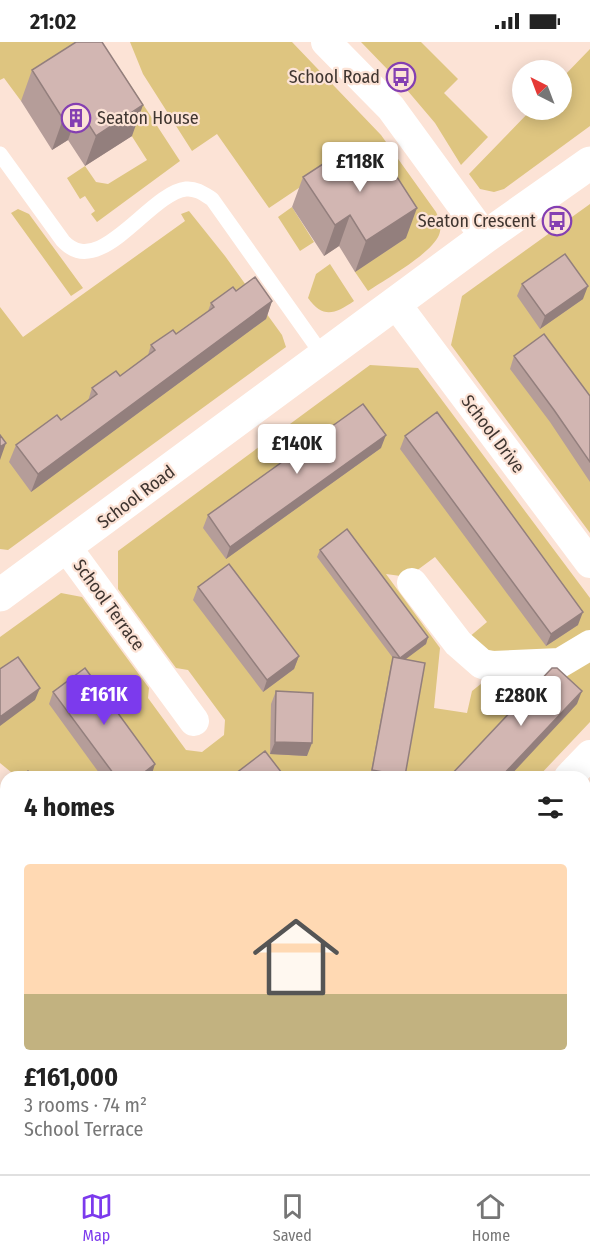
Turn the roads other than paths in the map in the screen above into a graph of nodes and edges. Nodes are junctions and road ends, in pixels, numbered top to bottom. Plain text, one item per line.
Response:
1 (326, 42) edge
2 (0, 154) edge
3 (590, 164) edge
4 (485, 237) junction
5 (396, 304) junction
6 (324, 357) junction
7 (67, 548) junction
8 (590, 563) edge
9 (412, 583) dead end
10 (0, 595) edge
11 (590, 645) edge
12 (194, 721) dead end
13 (590, 755) edge
14 (575, 771) edge

1 - 4 street
2 - 6 lane
3 - 4 street, School Road
4 - 5 street, School Road
5 - 6 street, School Road
5 - 8 street, School Drive
6 - 7 street, School Road
7 - 10 street, School Road
7 - 12 street, School Terrace
9 - 11 street
13 - 14 street

